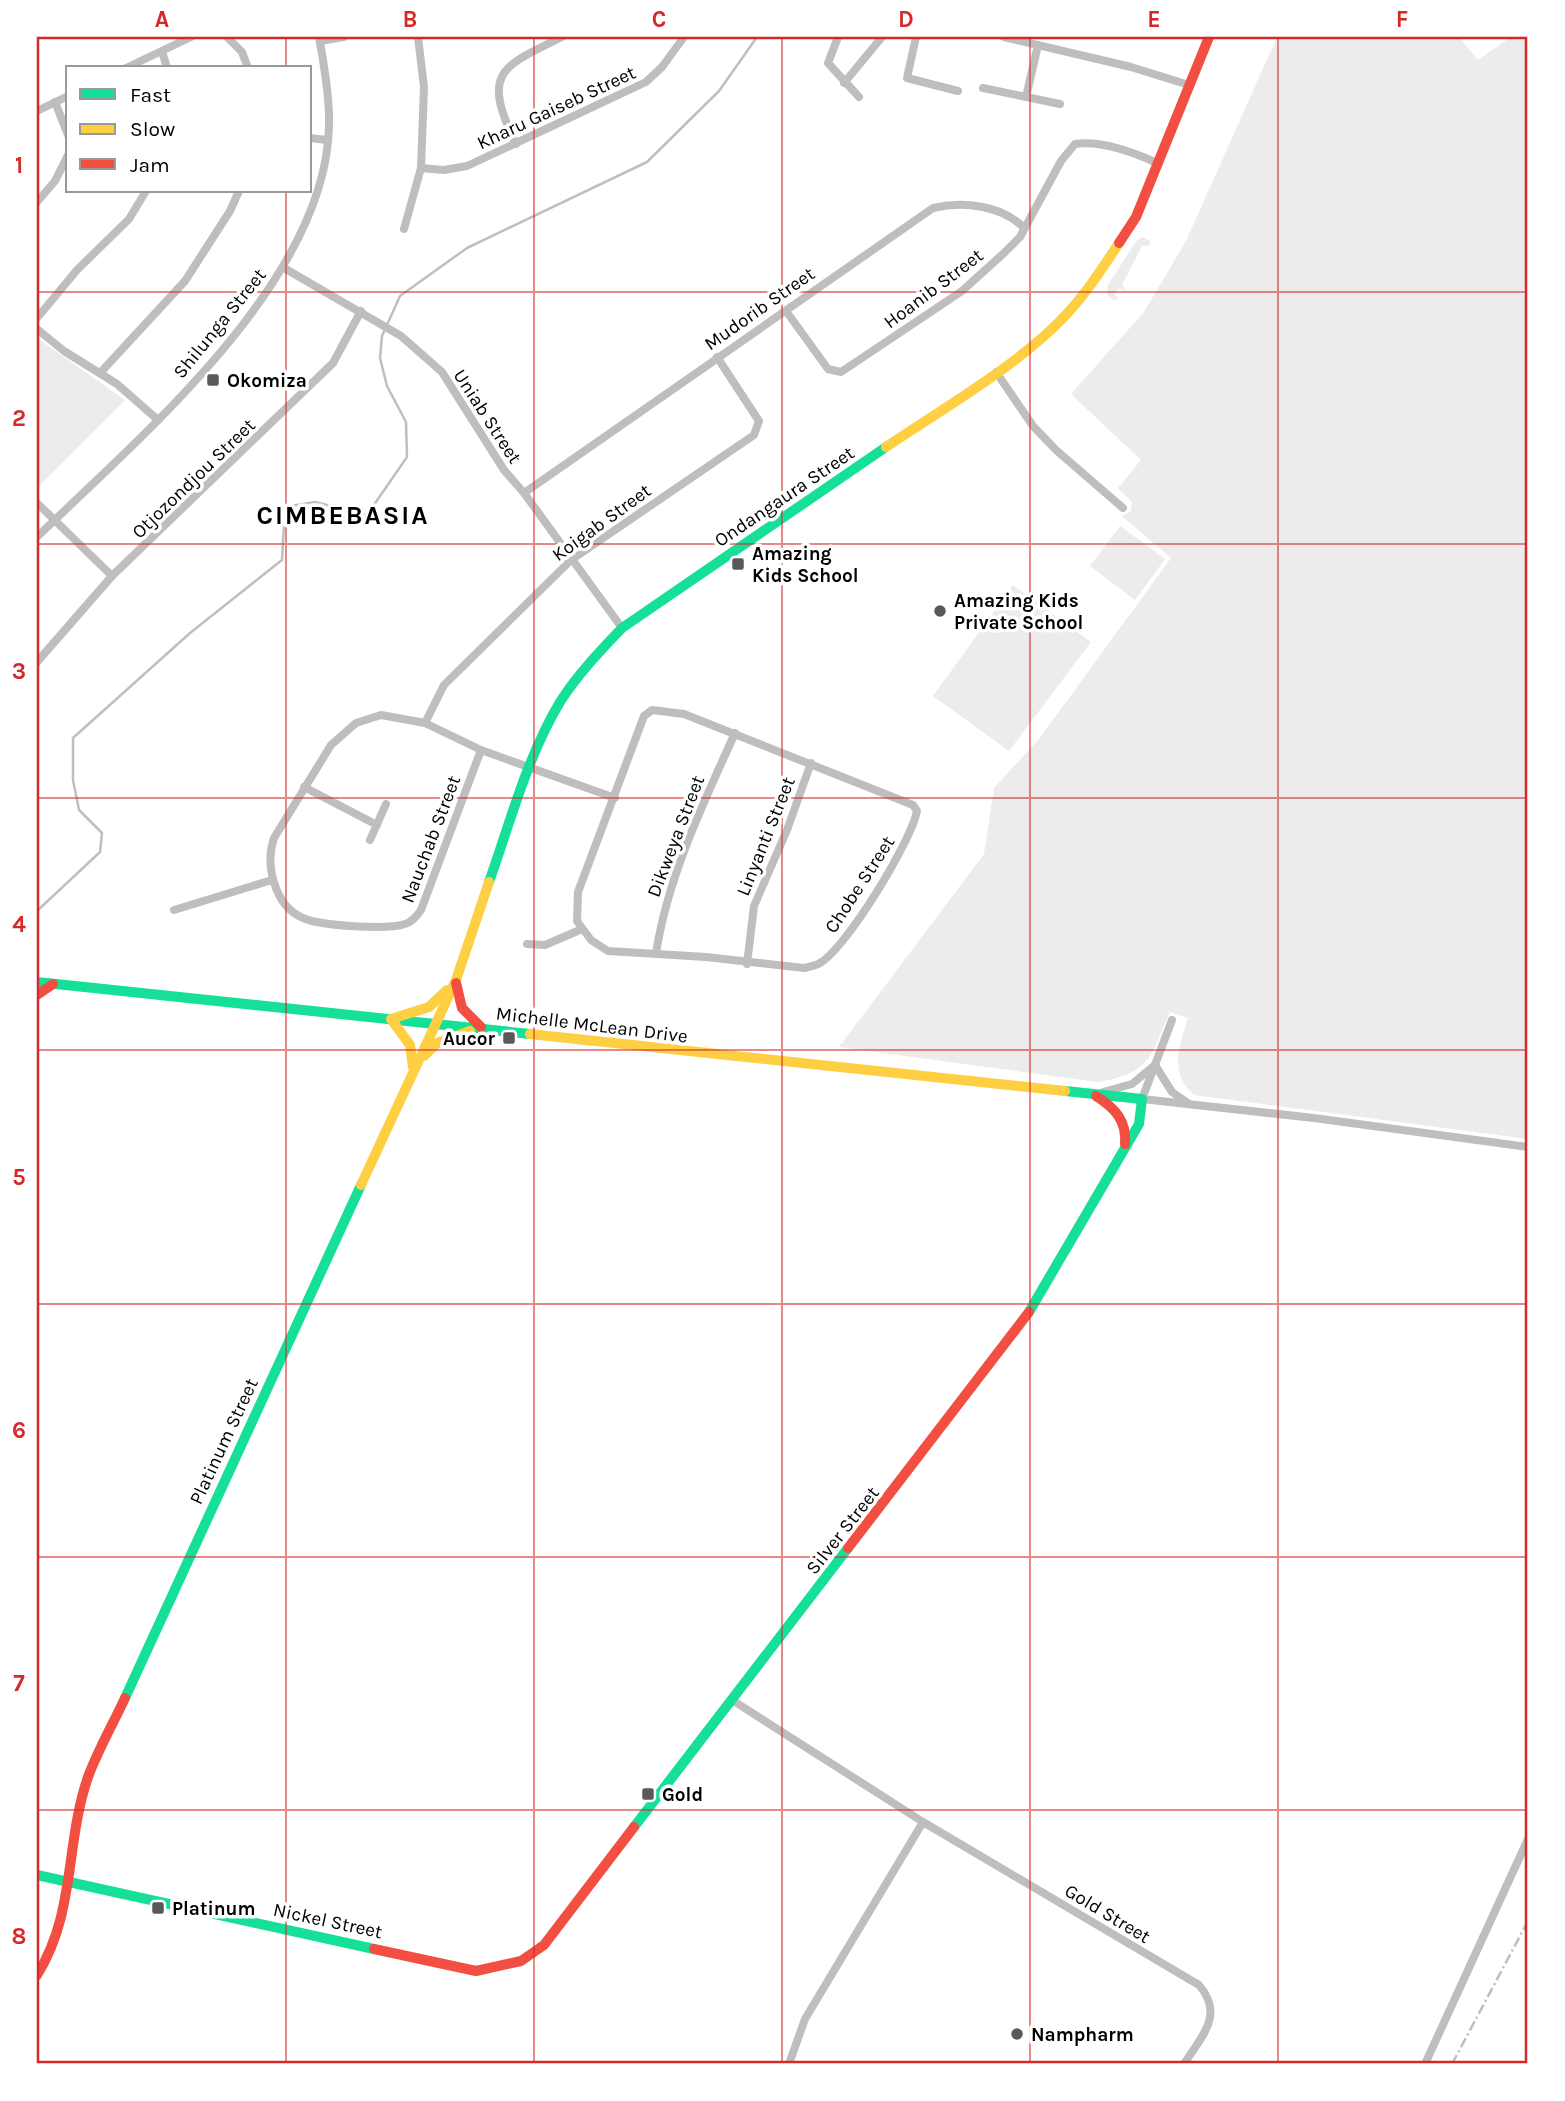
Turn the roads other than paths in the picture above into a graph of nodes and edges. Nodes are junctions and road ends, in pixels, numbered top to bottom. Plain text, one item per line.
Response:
1 (191, 37) edge
2 (227, 37) edge
3 (344, 37) edge
4 (418, 37) edge
5 (562, 37) edge
6 (684, 37) edge
7 (838, 37) edge
8 (881, 37) edge
9 (916, 37) edge
10 (1004, 37) edge
11 (1209, 37) edge
12 (319, 39) edge
13 (1038, 45) junction
14 (162, 51) junction
15 (130, 66) edge
16 (166, 66) edge
17 (247, 66) edge
18 (844, 83) junction
19 (1189, 85) junction
20 (983, 88) dead end
21 (958, 91) dead end
22 (859, 96) dead end
23 (66, 97) edge
24 (1026, 97) junction
25 (55, 102) junction
26 (1060, 104) dead end
27 (37, 111) edge
28 (66, 130) edge
29 (312, 138) edge
30 (327, 140) junction
31 (516, 144) junction
32 (66, 159) edge
33 (1157, 163) junction
34 (421, 168) junction
35 (145, 192) edge
36 (238, 192) edge
37 (37, 202) edge
38 (1024, 228) junction
39 (404, 229) dead end
40 (284, 268) junction
41 (361, 311) junction
42 (786, 311) junction
43 (37, 318) edge
44 (37, 329) edge
45 (717, 357) junction
46 (101, 372) junction
47 (996, 372) junction
48 (158, 419) junction
49 (524, 493) junction
50 (37, 503) edge
51 (1123, 508) dead end
52 (55, 519) junction
53 (37, 537) edge
54 (571, 560) junction
55 (112, 576) junction
56 (622, 628) junction
57 (37, 662) edge
58 (425, 723) junction
59 (735, 733) junction
60 (481, 750) junction
61 (811, 763) junction
62 (531, 769) junction
63 (304, 787) junction
64 (615, 798) junction
65 (386, 804) dead end
66 (377, 825) junction
67 (370, 840) dead end
68 (272, 880) junction
69 (174, 910) dead end
70 (582, 929) junction
71 (527, 944) dead end
72 (656, 953) junction
73 (747, 964) junction
74 (456, 980) junction
75 (37, 982) edge
76 (53, 984) junction
77 (37, 995) edge
78 (391, 1020) junction
79 (1172, 1020) dead end
80 (436, 1024) junction
81 (484, 1029) junction
82 (1156, 1065) junction
83 (413, 1069) junction
84 (1093, 1094) junction
85 (1142, 1099) junction
86 (1192, 1106) junction
87 (1528, 1147) edge
88 (1124, 1150) junction
89 (732, 1700) junction
90 (923, 1822) junction
91 (1528, 1839) edge
92 (37, 1875) edge
93 (69, 1881) junction
94 (530, 1958) joint
95 (37, 1975) edge
96 (789, 2064) edge
97 (1184, 2064) edge
98 (1425, 2064) edge

1 - 14 street
2 - 17 street
3 - 12 street
4 - 34 street
5 - 31 street
6 - 31 street, Kharu Gaiseb Street
7 - 18 street
8 - 18 street
9 - 21 street
10 - 13 street
11 - 19 street, Ondangaura Street
12 - 30 street, Shilunga Street
13 - 19 street
13 - 24 street
14 - 15 street
14 - 16 street
18 - 22 street
19 - 33 street, Ondangaura Street
20 - 24 street
23 - 25 street
24 - 26 street
25 - 27 street
25 - 28 street
29 - 30 street
30 - 40 street, Shilunga Street
31 - 34 street, Kharu Gaiseb Street
32 - 37 street
33 - 38 street, Hoanib Street
33 - 47 street, Ondangaura Street
34 - 39 street
35 - 43 street
36 - 46 street
38 - 42 street, Mudorib Street
38 - 42 street, Hoanib Street
40 - 41 street, Uniab Street
40 - 48 street, Shilunga Street
41 - 49 street, Uniab Street
41 - 55 street, Otjozondjou Street
42 - 45 street, Mudorib Street
44 - 46 street
45 - 49 street, Mudorib Street
45 - 54 street, Koigab Street
46 - 48 street
47 - 51 street
47 - 56 street, Ondangaura Street
48 - 52 street, Shilunga Street
49 - 54 street, Uniab Street
50 - 52 street
52 - 53 street, Shilunga Street
52 - 55 street
54 - 56 street, Uniab Street
54 - 58 street, Koigab Street
55 - 57 street, Otjozondjou Street
56 - 62 street, Ondangaura Street
58 - 60 street
58 - 63 street
59 - 61 street, Chobe Street
59 - 64 street, Chobe Street
59 - 72 street, Dikweya Street
60 - 62 street
60 - 68 street, Nauchab Street
61 - 73 street, Linyanti Street
61 - 73 street, Chobe Street
62 - 64 street
62 - 74 street, Ondangaura Street
63 - 66 street
63 - 68 street
64 - 70 street, Chobe Street
65 - 66 street
66 - 67 street
68 - 69 street
70 - 71 street
70 - 72 street, Chobe Street
72 - 73 street, Chobe Street
74 - 78 street
74 - 80 street, Ondangaura Street
74 - 81 street
75 - 76 street, Michelle McLean Drive
76 - 77 street
76 - 78 street, Michelle McLean Drive
78 - 80 street, Michelle McLean Drive
78 - 83 street
79 - 82 street
80 - 81 street, Michelle McLean Drive
80 - 83 street, Platinum Street
81 - 83 street
81 - 84 street, Michelle McLean Drive
82 - 84 street
82 - 85 street
82 - 86 street
83 - 93 street, Platinum Street
84 - 85 street, Michelle McLean Drive
84 - 88 street
85 - 86 street
85 - 88 street, Silver Street
86 - 87 street
88 - 89 street, Silver Street
89 - 90 street, Gold Street
89 - 94 street, Silver Street
90 - 96 street
90 - 97 street, Gold Street
91 - 98 street
92 - 93 street, Nickel Street
93 - 94 street, Nickel Street
93 - 95 street, Platinum Street

